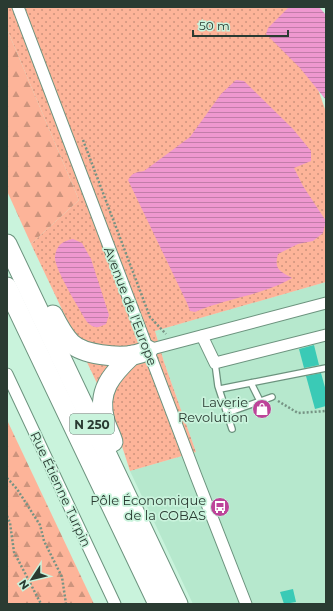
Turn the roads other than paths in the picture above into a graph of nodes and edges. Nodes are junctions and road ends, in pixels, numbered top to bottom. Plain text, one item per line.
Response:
1 (18, 7) edge
2 (7, 237) edge
3 (7, 244) edge
4 (7, 287) edge
5 (326, 303) edge
6 (326, 335) edge
7 (202, 336) junction
8 (140, 353) junction
9 (215, 363) junction
10 (326, 368) edge
11 (7, 374) edge
12 (251, 383) junction
13 (220, 389) junction
14 (272, 397) road end
15 (260, 401) junction
16 (227, 413) junction
17 (232, 429) dead end
18 (138, 519) junction
19 (115, 604) edge
20 (158, 604) edge
21 (178, 604) edge
22 (246, 604) edge

1 - 8 street, Avenue de l'Europe
2 - 8 highway
3 - 18 highway, N 250
4 - 20 highway, N 250
5 - 7 street
6 - 9 street
7 - 8 street
7 - 9 street
8 - 18 highway
8 - 22 street, Avenue de l'Europe
9 - 13 lane
10 - 12 lane
11 - 19 street, Rue Étienne Turpin
12 - 13 lane
12 - 15 lane
13 - 16 lane
14 - 15 lane
15 - 16 lane
16 - 17 lane
18 - 21 highway, N 250

